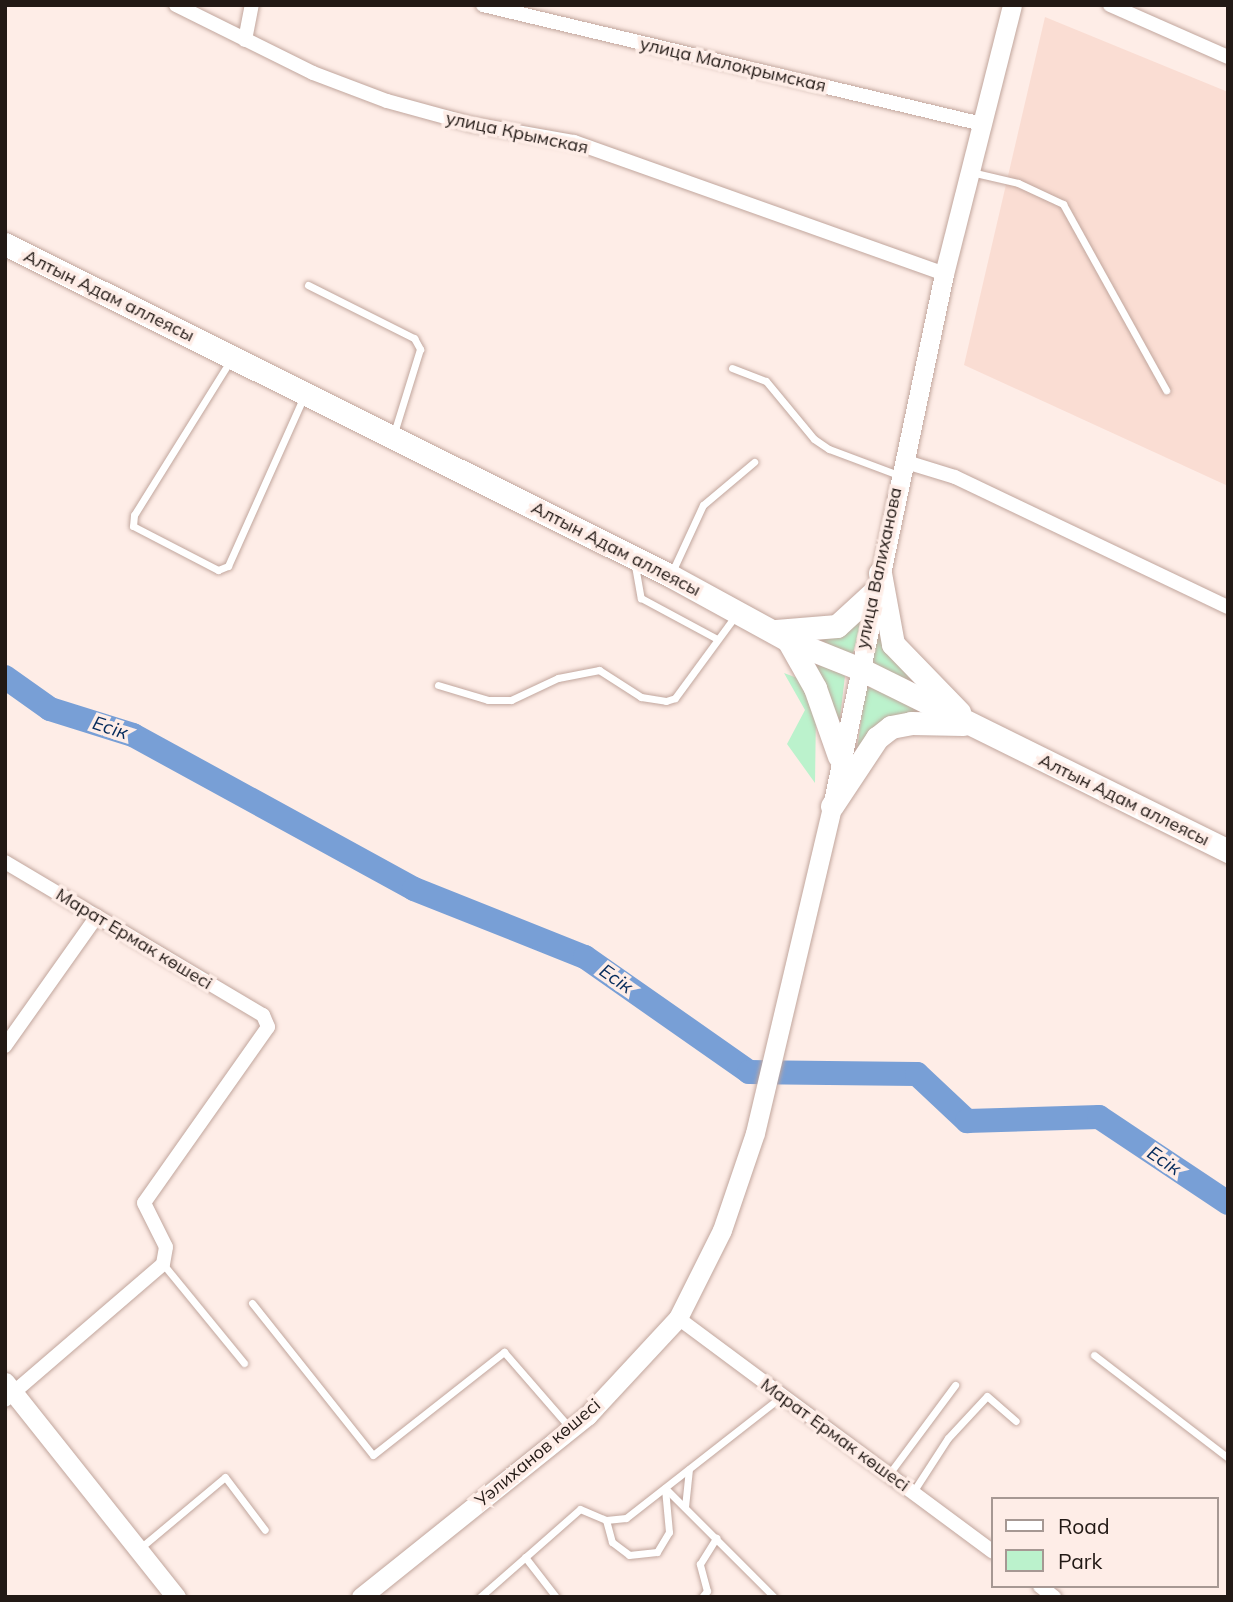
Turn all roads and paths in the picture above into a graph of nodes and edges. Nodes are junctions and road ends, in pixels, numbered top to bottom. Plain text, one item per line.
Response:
1 (176, 5) edge
2 (252, 5) edge
3 (484, 5) edge
4 (1012, 5) edge
5 (1110, 5) edge
6 (244, 40) junction
7 (1228, 57) edge
8 (982, 124) junction
9 (970, 172) junction
10 (5, 244) edge
11 (944, 274) junction
12 (308, 285) dead end
13 (232, 357) junction
14 (732, 368) dead end
15 (1166, 390) dead end
16 (305, 394) junction
17 (393, 437) junction
18 (754, 462) dead end
19 (901, 469) junction
20 (634, 557) junction
21 (671, 576) junction
22 (877, 582) junction
23 (1228, 607) edge
24 (739, 611) junction
25 (779, 636) junction
26 (717, 639) junction
27 (858, 668) junction
28 (438, 685) dead end
29 (971, 724) junction
30 (839, 756) junction
31 (832, 806) junction
32 (1228, 851) edge
33 (5, 862) edge
34 (97, 916) junction
35 (5, 1046) edge
36 (755, 1133) joint
37 (163, 1264) junction
38 (252, 1303) dead end
39 (678, 1318) junction
40 (1094, 1355) dead end
41 (244, 1363) dead end
42 (955, 1385) dead end
43 (8, 1392) edge
44 (782, 1396) junction
45 (1016, 1421) dead end
46 (570, 1429) junction
47 (1228, 1458) edge
48 (689, 1469) junction
49 (889, 1474) junction
50 (665, 1488) junction
51 (913, 1492) junction
52 (685, 1507) junction
53 (606, 1520) junction
54 (265, 1530) dead end
55 (716, 1538) junction
56 (138, 1550) junction
57 (992, 1551) edge
58 (525, 1557) junction
59 (176, 1597) edge
60 (361, 1597) edge
61 (480, 1597) edge
62 (556, 1597) edge
63 (702, 1597) edge
64 (774, 1597) edge

1 - 6 street, улица Крымская
2 - 6 street
3 - 8 street, улица Малокрымская
4 - 8 main road, улица Валиханова
5 - 7 street
6 - 11 street, улица Крымская
8 - 9 main road, улица Валиханова
9 - 11 main road, улица Валиханова
9 - 15 lane
10 - 13 main road, Алтын Адам аллеясы
11 - 19 main road, улица Валиханова
12 - 17 lane
13 - 16 main road, Алтын Адам аллеясы
13 - 16 lane
14 - 19 lane
16 - 17 main road, Алтын Адам аллеясы
17 - 20 main road, Алтын Адам аллеясы
18 - 21 lane
19 - 22 main road, улица Валиханова
19 - 23 street
20 - 21 main road, Алтын Адам аллеясы
20 - 26 lane
21 - 24 main road, Алтын Адам аллеясы
22 - 25 main road
22 - 27 main road, улица Валиханова
22 - 29 main road
24 - 25 main road, Алтын Адам аллеясы
24 - 26 lane
25 - 27 main road, Алтын Адам аллеясы
25 - 30 main road
26 - 28 lane
27 - 29 main road, Алтын Адам аллеясы
27 - 30 main road, улица Валиханова
29 - 31 main road
29 - 32 main road, Алтын Адам аллеясы
30 - 31 main road, улица Валиханова
31 - 36 main road, улица Валиханова
33 - 34 street, Марат Ермак көшесі
34 - 35 street
34 - 37 street, Марат Ермак көшесі
36 - 39 main road, Уәлиханов көшесі
37 - 41 lane
37 - 43 street
38 - 46 lane
39 - 44 street, Марат Ермак көшесі
39 - 46 main road, Уәлиханов көшесі
40 - 47 lane
42 - 49 lane
43 - 56 main road
44 - 48 lane
44 - 49 street, Марат Ермак көшесі
45 - 51 lane
46 - 60 main road, Уәлиханов көшесі
48 - 50 lane
48 - 52 lane
49 - 51 street, Марат Ермак көшесі
50 - 52 lane
50 - 53 lane
50 - 53 lane
51 - 57 street, Марат Ермак көшесі
52 - 55 lane
53 - 58 lane
54 - 56 lane
55 - 63 lane
55 - 64 lane
56 - 59 main road
58 - 61 lane
58 - 62 lane

